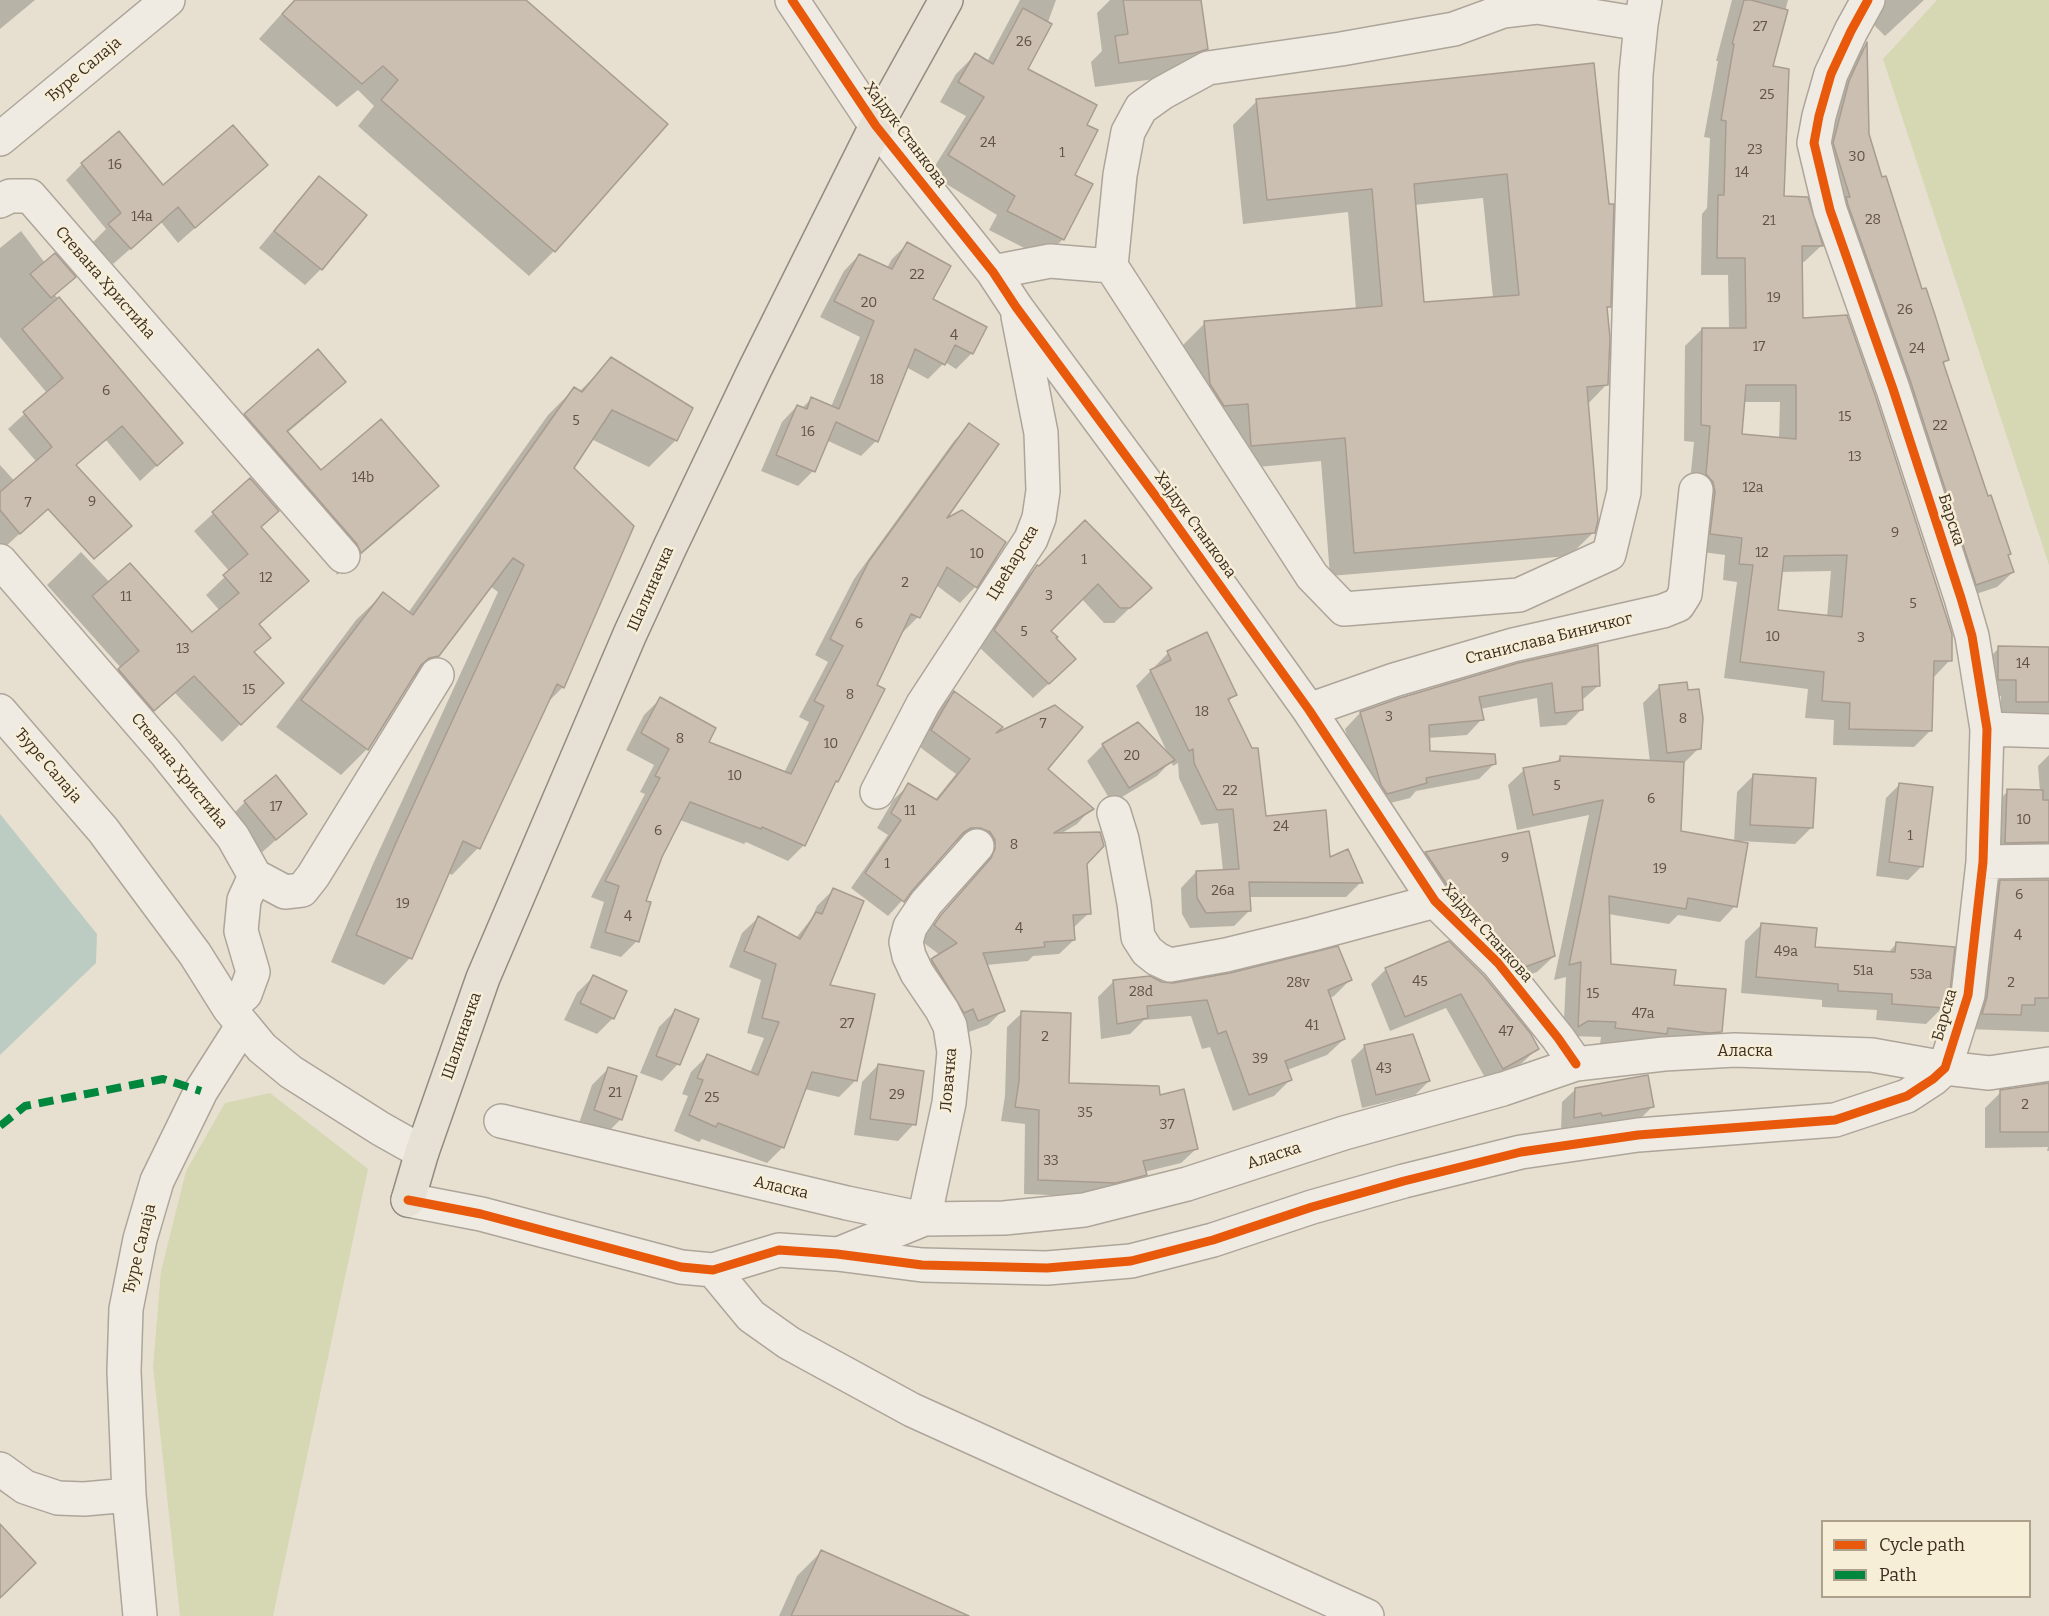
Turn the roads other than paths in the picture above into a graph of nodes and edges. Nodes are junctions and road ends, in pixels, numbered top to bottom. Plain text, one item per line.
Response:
1 (168, 0) edge
2 (792, 0) edge
3 (946, 0) edge
4 (1868, 0) edge
5 (1643, 12) edge
6 (876, 126) junction
7 (0, 139) edge
8 (0, 201) edge
9 (1111, 266) junction
10 (993, 272) junction
11 (1016, 307) junction
12 (1696, 490) dead end
13 (343, 556) dead end
14 (0, 561) edge
15 (437, 675) dead end
16 (1309, 710) junction
17 (0, 711) edge
18 (1987, 729) junction
19 (2049, 731) edge
20 (877, 792) dead end
21 (1114, 813) dead end
22 (976, 846) dead end
23 (2049, 861) edge
24 (1983, 862) junction
25 (255, 876) junction
26 (1435, 901) junction
27 (236, 1017) junction
28 (1576, 1064) junction
29 (2049, 1064) edge
30 (1945, 1068) junction
31 (501, 1121) dead end
32 (422, 1152) junction
33 (408, 1200) joint
34 (924, 1219) junction
35 (837, 1254) junction
36 (713, 1270) junction
37 (0, 1469) edge
38 (129, 1495) junction
39 (140, 1616) edge
40 (1367, 1616) edge

1 - 7 street, Ђуре Салаја
2 - 6 street, Хајдук Станкова
3 - 6 main road, Шалиначка
4 - 18 street, Барска
5 - 9 street
5 - 9 street
6 - 10 street, Хајдук Станкова
6 - 32 main road, Шалиначка
8 - 13 street, Стевана Христића
9 - 10 street
10 - 11 street, Хајдук Станкова
11 - 16 street, Хајдук Станкова
11 - 20 street, Цвећарска
12 - 16 street, Станислава Биничког
14 - 25 street, Стевана Христића
15 - 25 street
16 - 26 street, Хајдук Станкова
17 - 27 street, Ђуре Салаја
18 - 19 street
18 - 24 street, Барска
21 - 26 street, Хајдук Станкова
22 - 34 street, Ловачка
23 - 24 street
24 - 30 street, Барска
25 - 27 street
26 - 28 street, Хајдук Станкова
27 - 32 street, Ђуре Салаја
27 - 38 street, Ђуре Салаја
28 - 30 street, Аласка
28 - 34 street, Аласка
29 - 30 street, Аласка
30 - 35 street
31 - 34 street, Аласка
32 - 33 main road, Шалиначка
33 - 36 street
34 - 35 street
35 - 36 street
36 - 40 street
37 - 38 street
38 - 39 street, Ђуре Салаја

